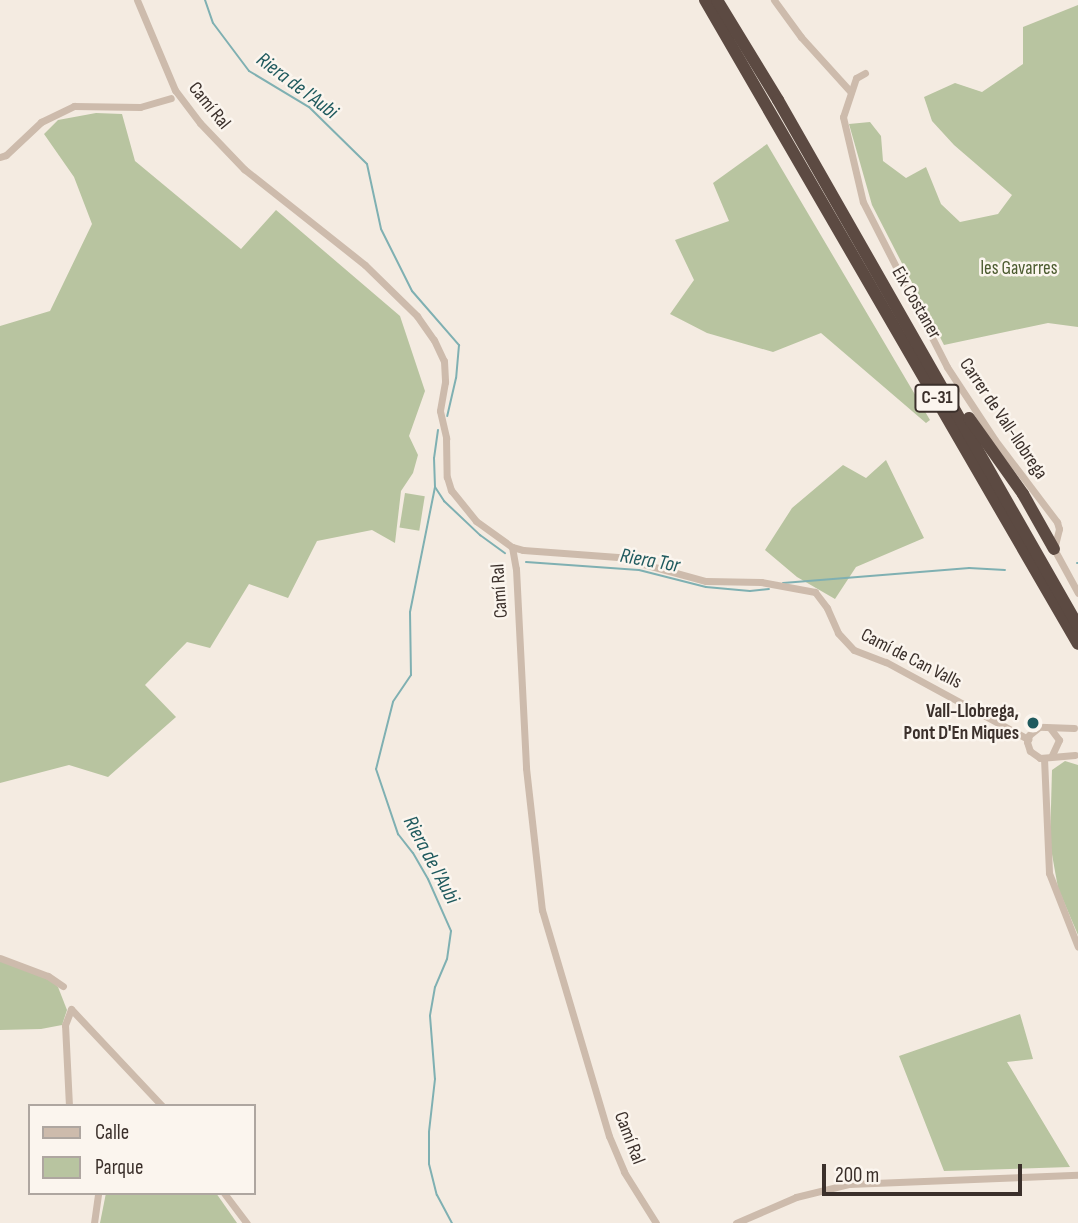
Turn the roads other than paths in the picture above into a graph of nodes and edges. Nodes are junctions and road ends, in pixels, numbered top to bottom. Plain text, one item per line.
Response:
1 (137, 0) edge
2 (699, 0) edge
3 (705, 0) edge
4 (717, 0) edge
5 (725, 0) edge
6 (774, 0) edge
7 (730, 40) junction
8 (865, 73) dead end
9 (850, 91) junction
10 (171, 98) dead end
11 (778, 100) junction
12 (0, 157) edge
13 (915, 340) junction
14 (1059, 529) junction
15 (1045, 533) junction
16 (512, 547) junction
17 (1054, 549) junction
18 (1078, 593) edge
19 (1074, 627) edge
20 (1078, 646) edge
21 (1076, 727) edge
22 (1050, 728) junction
23 (1028, 738) junction
24 (1059, 742) junction
25 (1076, 756) edge
26 (1048, 757) junction
27 (1078, 947) edge
28 (0, 958) edge
29 (63, 986) dead end
30 (69, 1104) edge
31 (160, 1104) edge
32 (1078, 1175) edge
33 (97, 1195) edge
34 (226, 1195) edge
35 (94, 1223) edge
36 (247, 1223) edge
37 (656, 1223) edge
38 (736, 1223) edge

1 - 16 street, Camí Ral
2 - 7 highway
3 - 7 highway, C-31
4 - 11 highway, Eix Costaner / C-31
5 - 11 highway
6 - 9 street
7 - 19 highway, C-31
8 - 9 street
9 - 14 street, Carrer de Vall-llobrega
10 - 12 street
11 - 13 highway, Eix Costaner / C-31
13 - 15 highway
13 - 19 highway, Eix Costaner / C-31
14 - 15 street
14 - 17 street
15 - 17 highway
16 - 23 street, Camí de Can Valls
16 - 37 street, Camí Ral
17 - 18 street
19 - 20 highway
21 - 22 street
21 - 24 street
22 - 23 street
22 - 24 street
23 - 26 street
24 - 25 street
24 - 26 street
25 - 26 street
26 - 27 street
28 - 29 street
30 - 31 street
32 - 38 street
33 - 35 street
34 - 36 street

